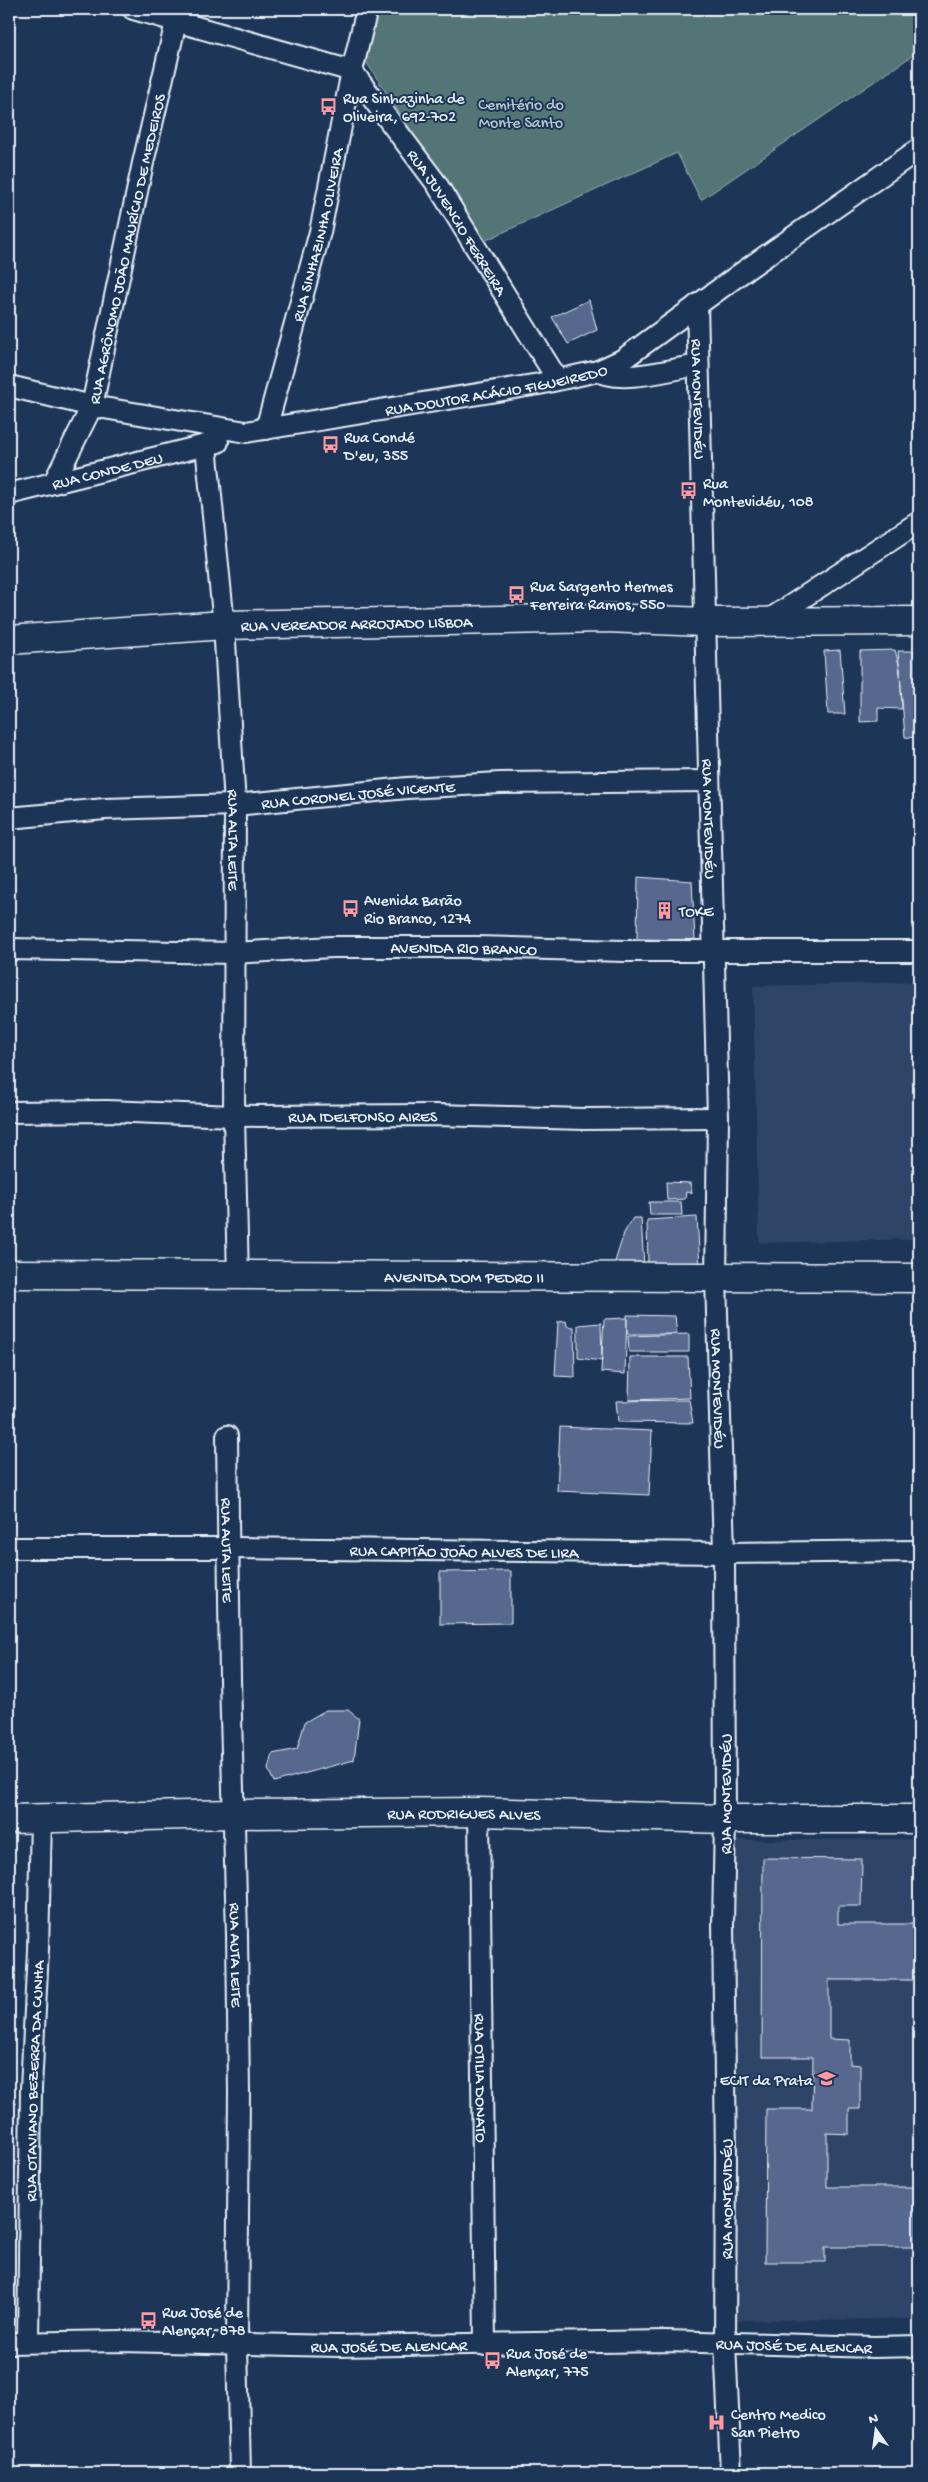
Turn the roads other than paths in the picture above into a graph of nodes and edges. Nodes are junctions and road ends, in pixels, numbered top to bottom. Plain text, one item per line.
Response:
1 (132, 9) edge
2 (367, 9) edge
3 (178, 15) edge
4 (352, 71) junction
5 (919, 149) edge
6 (697, 304) junction
7 (698, 365) junction
8 (598, 371) junction
9 (557, 379) junction
10 (9, 386) edge
11 (92, 406) junction
12 (266, 428) junction
13 (246, 432) junction
14 (206, 446) junction
15 (54, 482) junction
16 (9, 494) edge
17 (919, 522) edge
18 (767, 621) junction
19 (919, 621) edge
20 (704, 622) junction
21 (224, 625) junction
22 (9, 640) edge
23 (708, 781) junction
24 (235, 805) junction
25 (9, 818) edge
26 (9, 949) edge
27 (713, 951) junction
28 (919, 951) edge
29 (234, 953) junction
30 (9, 1112) edge
31 (234, 1116) junction
32 (718, 1118) junction
33 (9, 1274) edge
34 (238, 1276) junction
35 (716, 1278) junction
36 (919, 1278) edge
37 (227, 1436) dead end
38 (9, 1548) edge
39 (229, 1548) junction
40 (919, 1552) edge
41 (724, 1554) junction
42 (480, 1812) junction
43 (234, 1814) junction
44 (9, 1819) edge
45 (41, 1819) junction
46 (725, 1819) junction
47 (919, 1819) edge
48 (19, 2342) edge
49 (725, 2343) junction
50 (237, 2344) junction
51 (485, 2345) junction
52 (919, 2346) edge
53 (240, 2473) edge
54 (731, 2473) edge

1 - 3 street
2 - 4 street, RUA SINHAZINHA OLIVEIRA
3 - 4 street
3 - 11 street, RUA AGRÔNOMO JOÃO MAURÍCIO DE MEDEIROS
4 - 9 street, RUA JUVENCIO FERREIRA
4 - 12 street, RUA SINHAZINHA OLIVEIRA
5 - 6 street, RUA DOUTOR ACÁCIO FIGUEIREDO
6 - 7 street, RUA MONTEVIDÉU
6 - 8 street, RUA DOUTOR ACÁCIO FIGUEIREDO
7 - 8 street
7 - 20 street, RUA MONTEVIDÉU
8 - 9 street, RUA DOUTOR ACÁCIO FIGUEIREDO
9 - 12 street, RUA DOUTOR ACÁCIO FIGUEIREDO
10 - 11 street, RUA DOUTOR ACÁCIO FIGUEIREDO
11 - 13 street, RUA DOUTOR ACÁCIO FIGUEIREDO
11 - 15 street, RUA AGRÔNOMO JOÃO MAURÍCIO DE MEDEIROS
12 - 13 street, RUA DOUTOR ACÁCIO FIGUEIREDO
13 - 14 street
14 - 15 street, RUA CONDE DEU
14 - 21 street, RUA ALTA LEITE
15 - 16 street, RUA CONDE DEU
17 - 18 street
18 - 19 main road, RUA VEREADOR ARROJADO LISBOA
18 - 20 main road, RUA VEREADOR ARROJADO LISBOA
20 - 21 main road, RUA VEREADOR ARROJADO LISBOA
20 - 23 street, RUA MONTEVIDÉU
21 - 22 main road, RUA VEREADOR ARROJADO LISBOA
21 - 24 street, RUA ALTA LEITE
23 - 24 street, RUA CORONEL JOSÉ VICENTE
23 - 27 street, RUA MONTEVIDÉU
24 - 25 street, RUA CORONEL JOSÉ VICENTE
24 - 29 street, RUA ALTA LEITE
26 - 29 street, AVENIDA RIO BRANCO
27 - 28 street, AVENIDA RIO BRANCO
27 - 29 street, AVENIDA RIO BRANCO
27 - 32 street, RUA MONTEVIDÉU
29 - 31 street, RUA ALTA LEITE
30 - 31 street, RUA IDELFONSO AIRES
31 - 32 street, RUA IDELFONSO AIRES
31 - 34 street, RUA ALTA LEITE
32 - 35 street, RUA MONTEVIDÉU
33 - 34 main road, AVENIDA DOM PEDRO II
34 - 35 main road, AVENIDA DOM PEDRO II
35 - 36 main road, AVENIDA DOM PEDRO II
35 - 41 street, RUA MONTEVIDÉU
37 - 39 street, RUA AUTA LEITE
38 - 39 street, RUA CAPITÃO JOÃO ALVES DE LIRA
39 - 41 street, RUA CAPITÃO JOÃO ALVES DE LIRA
39 - 43 street, RUA AUTA LEITE
40 - 41 street, RUA CAPITÃO JOÃO ALVES DE LIRA
41 - 46 street, RUA MONTEVIDÉU
42 - 43 main road, RUA RODRIGUES ALVES
42 - 46 main road, RUA RODRIGUES ALVES
42 - 51 street, RUA OTILIA DONATO
43 - 45 main road, RUA RODRIGUES ALVES
43 - 50 street, RUA AUTA LEITE
44 - 45 main road, RUA RODRIGUES ALVES
45 - 48 street, RUA OTAVIANO BEZERRA DA CUNHA
46 - 47 main road, RUA RODRIGUES ALVES
46 - 49 street, RUA MONTEVIDÉU
48 - 50 street, RUA JOSÉ DE ALENCAR
49 - 51 street, RUA JOSÉ DE ALENCAR
49 - 52 street, RUA JOSÉ DE ALENCAR
49 - 54 street, RUA MONTEVIDÉU
50 - 51 street, RUA JOSÉ DE ALENCAR
50 - 53 street, RUA AUTA LEITE

